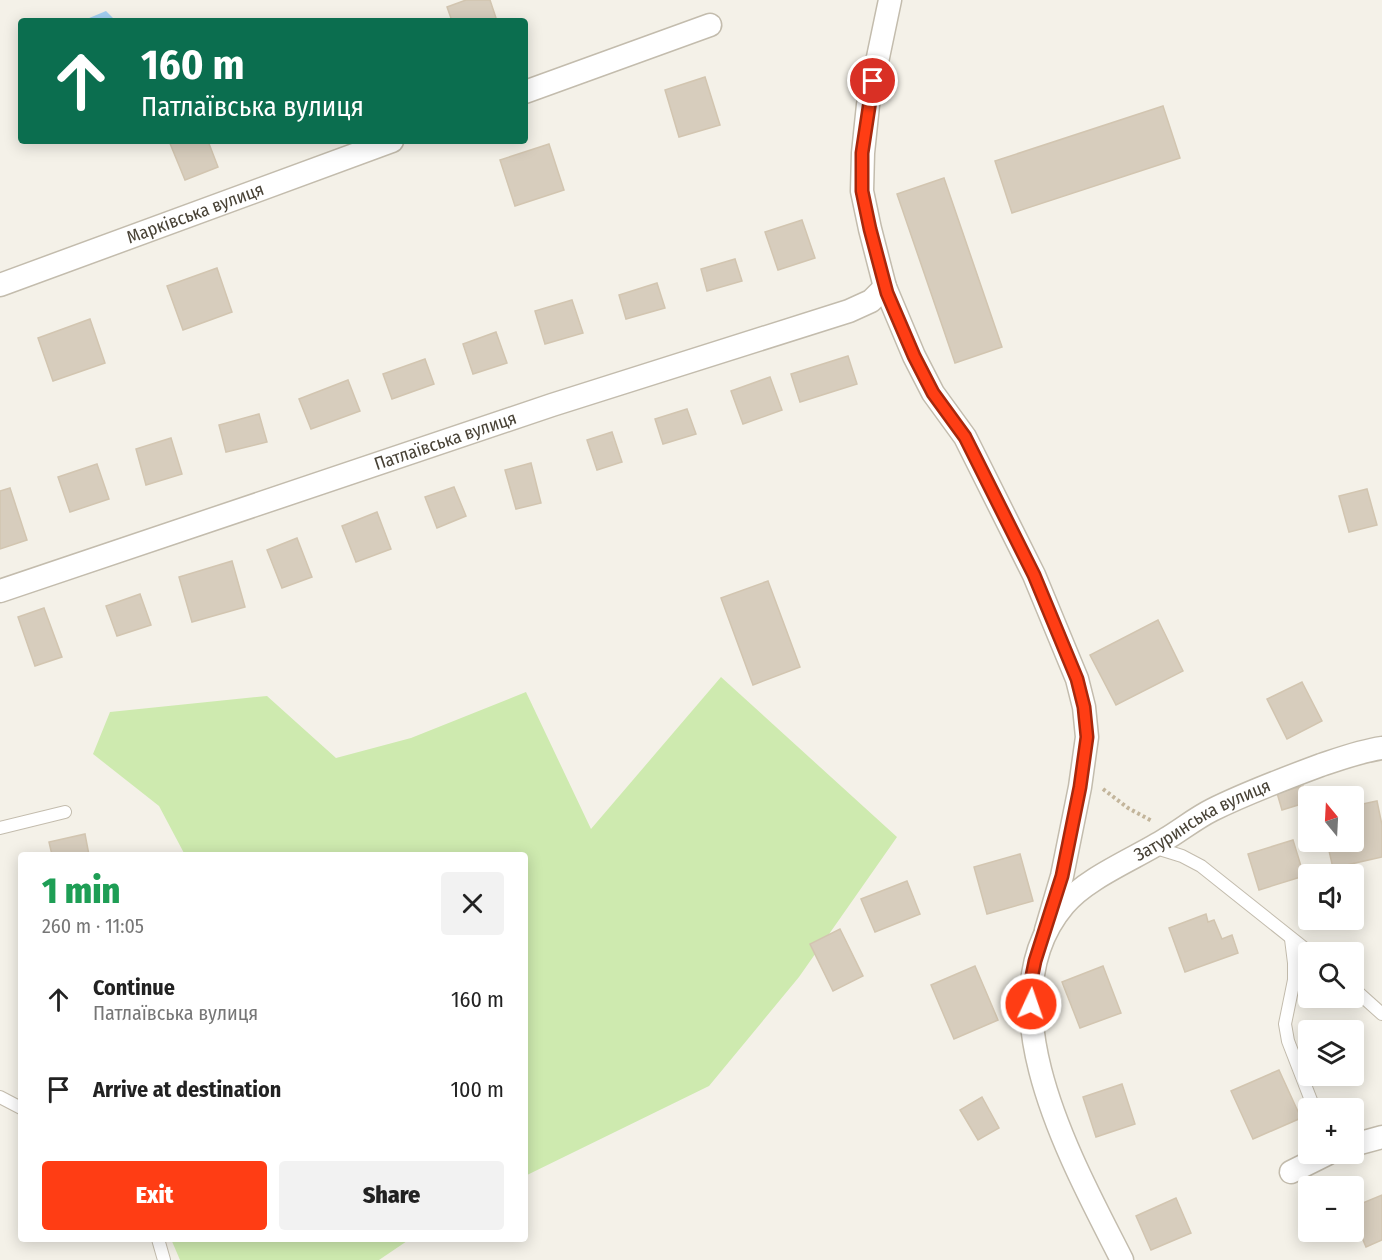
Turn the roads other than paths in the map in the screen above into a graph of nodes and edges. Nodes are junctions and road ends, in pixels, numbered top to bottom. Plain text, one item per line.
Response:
1 (890, 0) edge
2 (710, 25) dead end
3 (528, 92) edge
4 (384, 144) edge
5 (0, 285) edge
6 (885, 287) junction
7 (0, 591) edge
8 (1382, 748) edge
9 (66, 812) dead end
10 (0, 828) edge
11 (1153, 847) junction
12 (1046, 930) junction
13 (1291, 939) junction
14 (1298, 944) edge
15 (1364, 998) edge
16 (1382, 1014) edge
17 (0, 1097) edge
18 (1310, 1098) edge
19 (18, 1106) edge
20 (1382, 1137) edge
21 (1364, 1142) edge
22 (1307, 1164) edge
23 (1291, 1172) dead end
24 (159, 1242) edge
25 (164, 1260) edge
26 (1122, 1260) edge

1 - 6 street
2 - 3 street
4 - 5 street, Марківська вулиця
6 - 7 street, Патлаївська вулиця
6 - 12 street, Затуринська вулиця
8 - 11 street, Затуринська вулиця
9 - 10 lane
11 - 12 street, Затуринська вулиця
11 - 13 lane
12 - 26 street, Затуринська вулиця
13 - 14 lane
13 - 18 lane
15 - 16 lane
17 - 19 lane
20 - 21 street
22 - 23 street
24 - 25 lane

